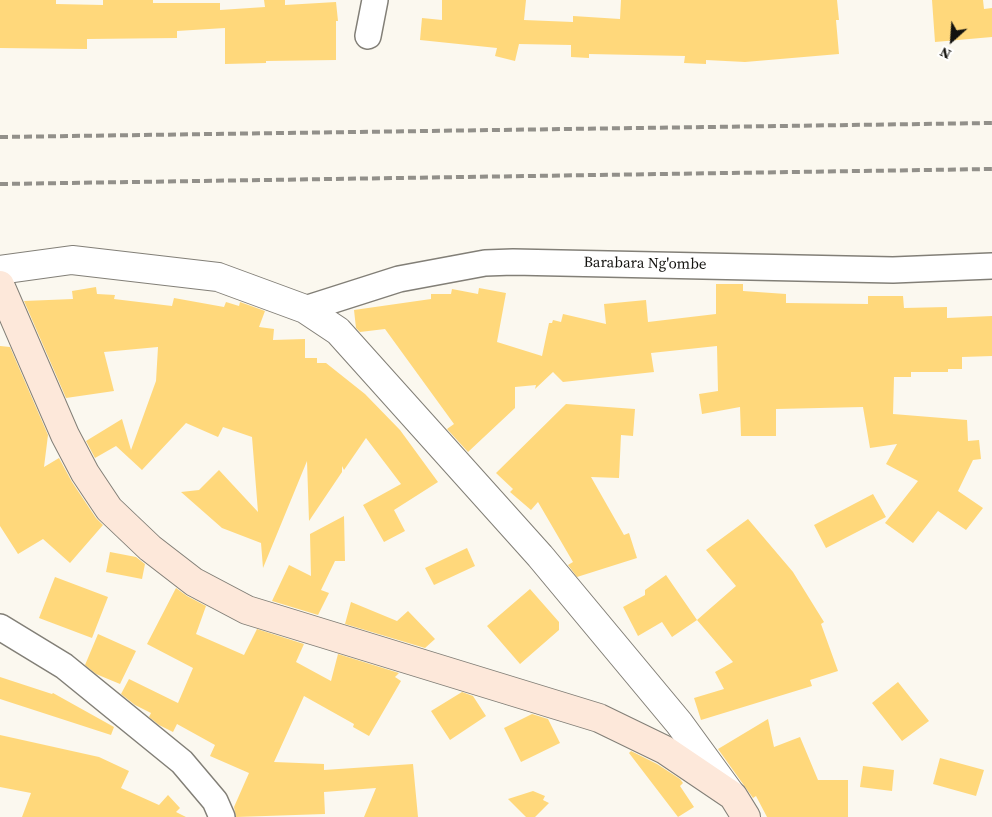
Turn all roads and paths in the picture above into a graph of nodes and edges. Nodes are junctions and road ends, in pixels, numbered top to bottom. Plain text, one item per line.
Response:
1 (375, 0) edge
2 (368, 36) dead end
3 (992, 266) edge
4 (1, 283) edge
5 (305, 309) junction
6 (0, 627) edge
7 (739, 807) edge
8 (222, 817) edge

1 - 2 street
3 - 5 street, Barabara Ng'ombe
4 - 5 street
4 - 7 main road
5 - 7 street
6 - 8 street

